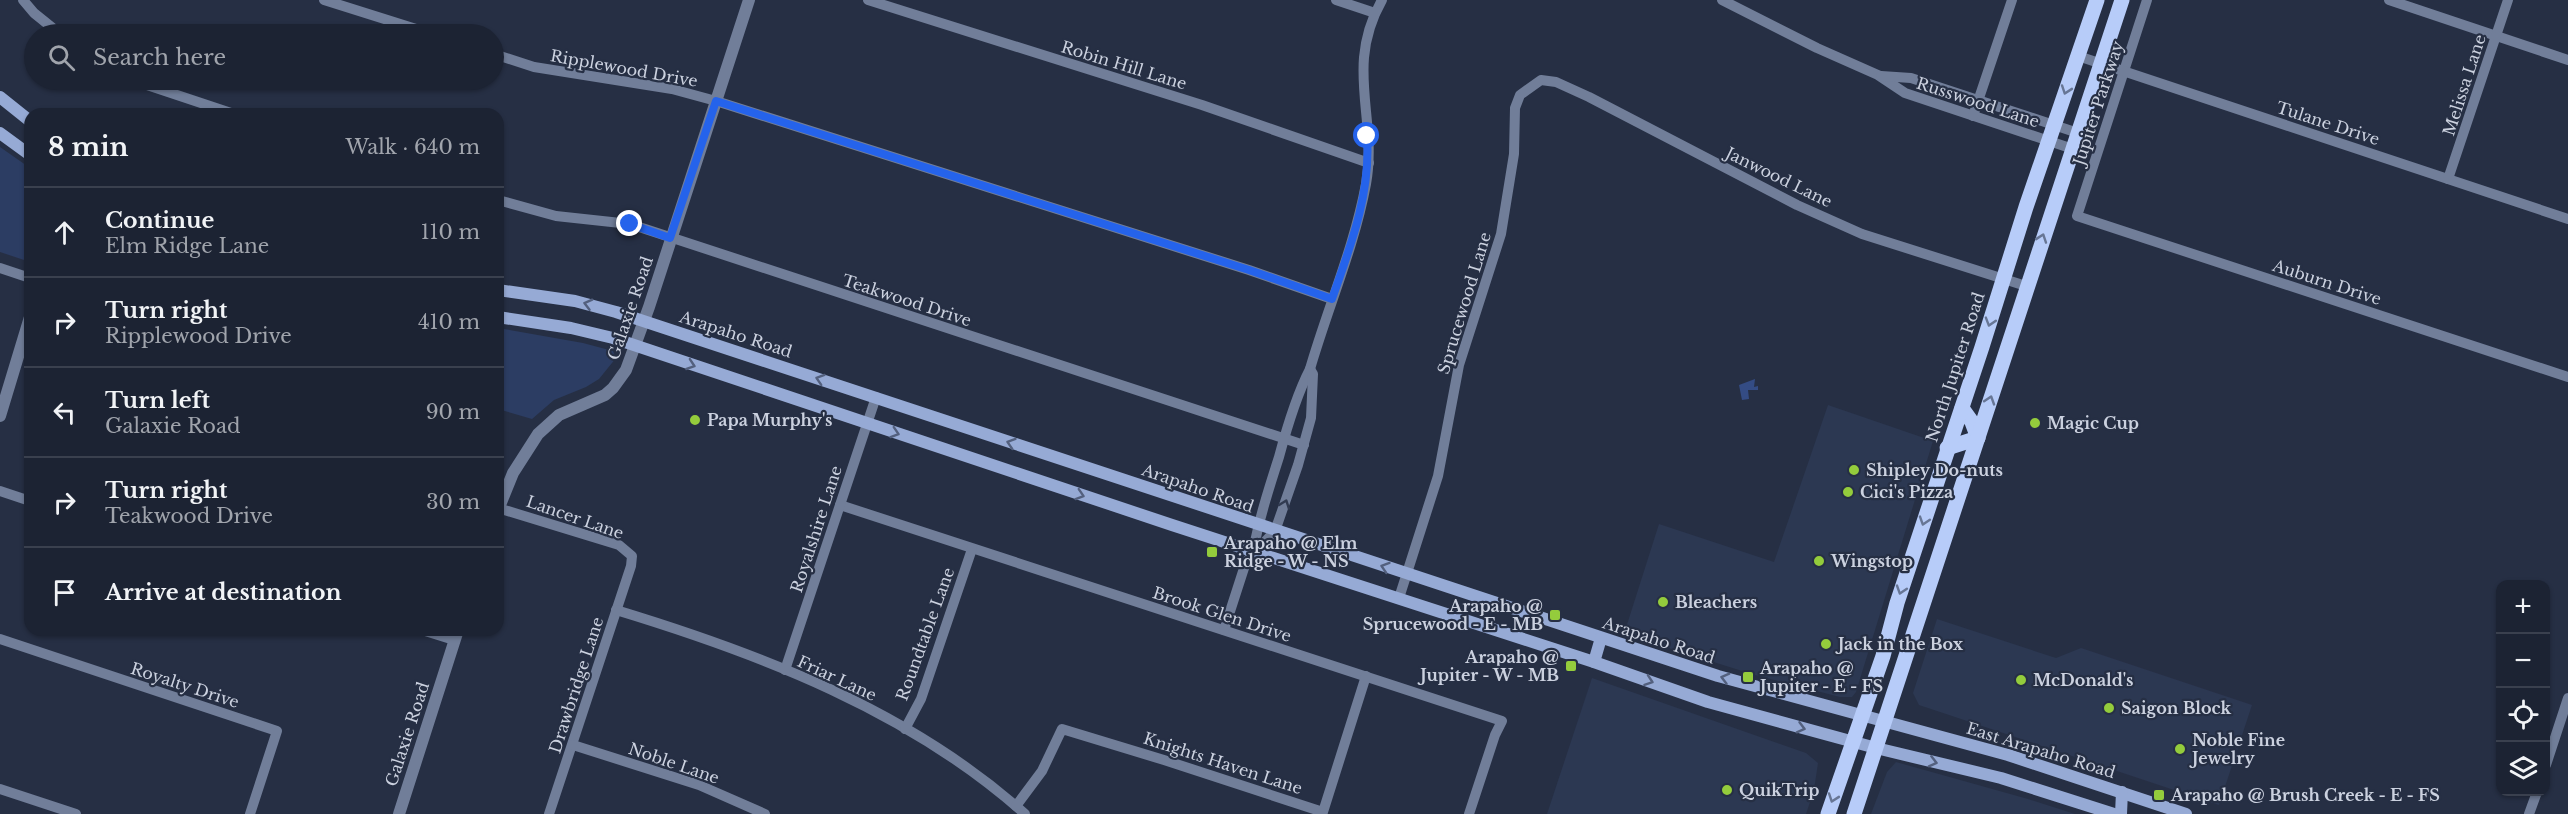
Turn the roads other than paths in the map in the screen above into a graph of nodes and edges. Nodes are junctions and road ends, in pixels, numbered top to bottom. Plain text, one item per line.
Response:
1 (23, 0) edge
2 (324, 0) edge
3 (749, 0) edge
4 (868, 0) edge
5 (1336, 0) edge
6 (1382, 0) edge
7 (1722, 0) edge
8 (2012, 0) edge
9 (2097, 0) edge
10 (2122, 0) edge
11 (2147, 0) edge
12 (2389, 0) edge
13 (2508, 0) edge
14 (1375, 12) junction
15 (48, 24) edge
16 (400, 24) edge
17 (2496, 36) junction
18 (2078, 56) junction
19 (504, 57) edge
20 (2568, 60) edge
21 (2101, 63) junction
22 (2124, 71) junction
23 (1878, 75) junction
24 (1528, 87) joint
25 (162, 90) edge
26 (0, 96) edge
27 (1979, 99) junction
28 (716, 101) junction
29 (216, 108) edge
30 (24, 116) edge
31 (1973, 116) junction
32 (2054, 125) junction
33 (2078, 133) junction
34 (0, 134) edge
35 (2049, 141) junction
36 (2073, 149) junction
37 (24, 151) edge
38 (1369, 163) junction
39 (2448, 179) junction
40 (504, 202) edge
41 (2077, 216) joint
42 (2568, 219) edge
43 (670, 238) junction
44 (0, 268) edge
45 (24, 276) edge
46 (2003, 278) junction
47 (2026, 286) junction
48 (504, 291) edge
49 (1332, 299) junction
50 (504, 318) edge
51 (644, 321) junction
52 (635, 346) junction
53 (24, 354) edge
54 (1310, 369) junction
55 (2568, 377) edge
56 (876, 398) junction
57 (1962, 408) junction
58 (0, 416) edge
59 (867, 424) junction
60 (1284, 438) junction
61 (1978, 438) junction
62 (1304, 444) junction
63 (1947, 448) junction
64 (0, 491) edge
65 (504, 494) edge
66 (24, 499) edge
67 (840, 505) junction
68 (504, 510) edge
69 (1258, 525) junction
70 (1275, 531) junction
71 (1916, 546) junction
72 (972, 549) junction
73 (1253, 552) junction
74 (1939, 555) junction
75 (632, 566) joint
76 (1406, 574) junction
77 (1399, 598) junction
78 (616, 610) junction
79 (1224, 630) junction
80 (456, 636) edge
81 (1601, 638) junction
82 (0, 639) edge
83 (1594, 662) junction
84 (785, 670) junction
85 (1366, 676) junction
86 (2568, 699) edge
87 (1863, 715) junction
88 (1886, 722) junction
89 (905, 729) junction
90 (1852, 741) junction
91 (573, 745) junction
92 (1876, 748) junction
93 (2550, 753) edge
94 (0, 789) edge
95 (2122, 792) junction
96 (2536, 796) edge
97 (1020, 810) edge
98 (76, 814) edge
99 (250, 814) edge
100 (399, 814) edge
101 (549, 814) edge
102 (765, 814) edge
103 (1469, 814) edge
104 (1828, 814) edge
105 (1854, 814) edge
106 (2114, 814) edge
107 (2121, 814) edge
108 (2186, 814) edge
109 (2529, 814) edge

1 - 15 street
2 - 16 street
3 - 28 street, Galaxie Road
4 - 38 street, Robin Hill Lane
5 - 14 street
6 - 14 street
7 - 23 street, Russwood Lane
8 - 27 street
9 - 18 main road, North Jupiter Road
10 - 21 main road
11 - 22 street, Jupiter Parkway
12 - 17 street
13 - 17 street, Melissa Lane
14 - 38 street
17 - 20 street
17 - 39 street, Melissa Lane
18 - 21 street, Tulane Drive
18 -> 32 main road, North Jupiter Road
19 - 28 street, Ripplewood Drive
21 - 22 street, Tulane Drive
21 - 33 main road
22 - 39 street, Tulane Drive
22 - 41 street, Jupiter Parkway
23 - 27 street, Russwood Lane
23 - 31 street, Russwood Lane
24 - 46 street, Janwood Lane
24 - 76 street, Sprucewood Lane
25 - 29 street
26 - 30 main road
27 - 31 street
27 - 32 street, Russwood Lane
28 - 43 street, Galaxie Road
28 - 49 street, Ripplewood Drive
31 - 35 street, Russwood Lane
32 - 33 street, Russwood Lane
32 - 35 main road, North Jupiter Road
33 - 36 main road
34 - 37 main road
35 - 36 street, Russwood Lane
35 - 46 main road, North Jupiter Road
47 -> 36 main road
38 - 49 street
39 - 42 street, Tulane Drive
40 - 43 street, Teakwood Drive
41 - 55 street, Auburn Drive
43 - 51 street, Galaxie Road
43 - 60 street, Teakwood Drive
44 - 45 street
46 - 47 street, Janwood Lane
46 -> 57 main road, North Jupiter Road
61 -> 47 main road
51 -> 48 main road, Arapaho Road
49 - 54 street
50 - 52 main road
51 - 52 street, Galaxie Road
56 -> 51 main road, Arapaho Road
52 -> 59 main road
52 - 65 street, Galaxie Road
53 - 58 street
54 - 60 street
54 - 62 street
56 - 59 street, Royalshire Lane
69 -> 56 main road, Arapaho Road
57 - 61 main road
57 - 63 main road, North Jupiter Road
59 - 67 street, Royalshire Lane
59 -> 73 main road
60 - 62 street, Teakwood Drive
60 - 69 street
61 - 63 main road
61 - 74 main road
70 -> 62 street
63 -> 71 main road, North Jupiter Road
64 - 66 street
67 - 72 street, Brook Glen Drive
67 - 84 street, Royalshire Lane
68 - 75 street, Lancer Lane
69 - 70 main road, Arapaho Road
69 - 73 street
70 - 73 street
76 -> 70 main road, Arapaho Road
71 - 74 main road
71 -> 87 main road, North Jupiter Road
72 - 79 street, Brook Glen Drive
72 - 89 street, Roundtable Lane
73 - 77 main road
73 - 79 street
74 - 88 main road
75 - 78 street, Drawbridge Lane
76 - 77 street, Sprucewood Lane
76 - 81 main road, Arapaho Road
77 - 83 main road
78 - 84 street, Friar Lane
78 - 91 street, Drawbridge Lane
79 - 85 street, Brook Glen Drive
80 - 100 street, Galaxie Road
81 - 83 main road
87 -> 81 main road, Arapaho Road
82 - 99 street, Royalty Drive
83 -> 90 main road
84 - 89 street, Friar Lane
85 - 97 street, Knights Haven Lane
85 - 103 street, Brook Glen Drive
86 - 93 street
87 - 88 main road, Arapaho Road
87 - 90 main road, North Jupiter Road
88 - 92 main road
88 - 95 main road, East Arapaho Road
89 - 97 street, Friar Lane
90 - 92 main road
90 -> 104 main road, North Jupiter Road
91 - 101 street, Drawbridge Lane
91 - 102 street, Noble Lane
92 - 105 main road
92 -> 106 main road
94 - 98 street
95 - 107 main road
95 - 108 main road, East Arapaho Road
96 - 109 street

